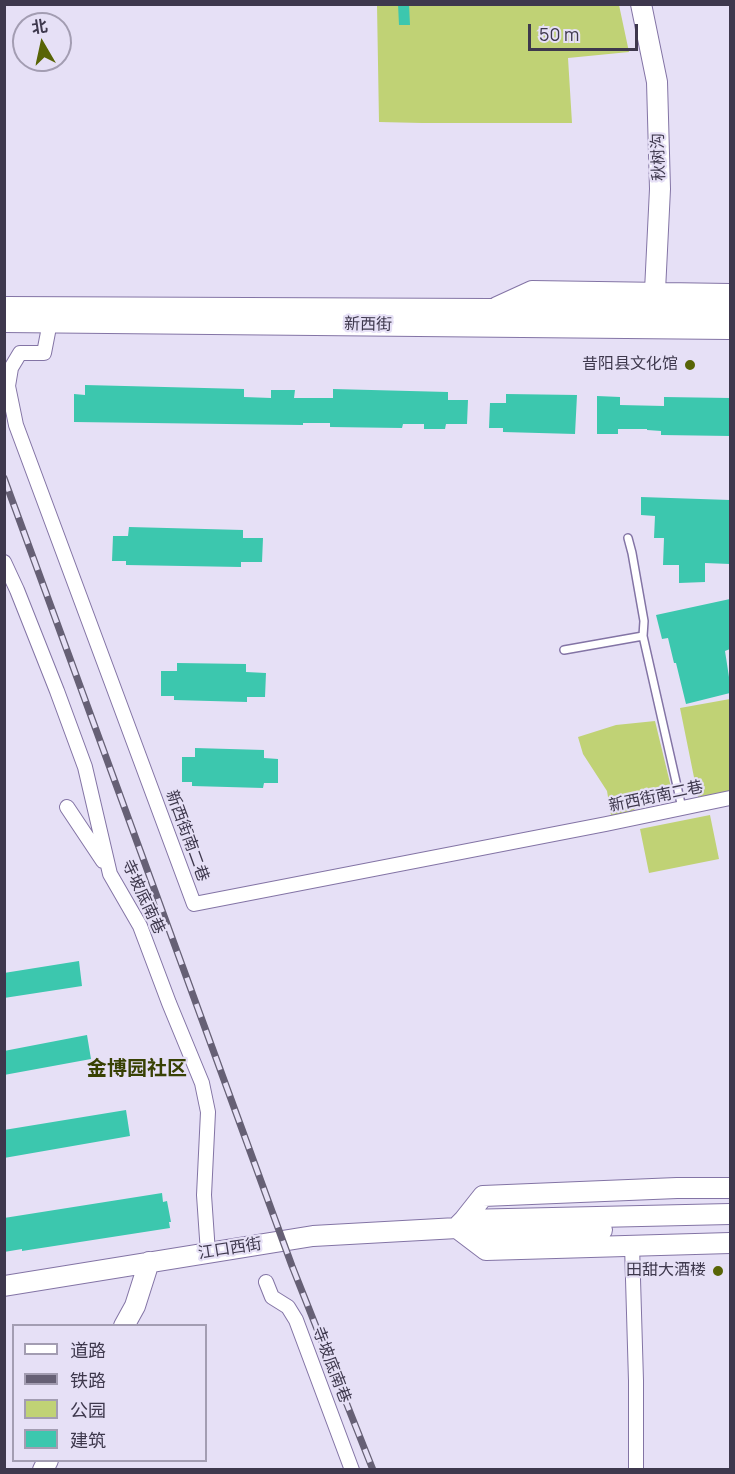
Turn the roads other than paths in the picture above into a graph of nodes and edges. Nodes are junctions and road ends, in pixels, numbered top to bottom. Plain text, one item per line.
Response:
1 (641, 4) edge
2 (730, 294) edge
3 (654, 302) junction
4 (4, 307) edge
5 (730, 313) edge
6 (4, 322) edge
7 (50, 322) junction
8 (730, 329) edge
9 (628, 538) dead end
10 (4, 562) edge
11 (643, 636) junction
12 (564, 650) dead end
13 (730, 798) edge
14 (68, 807) dead end
15 (682, 808) junction
16 (111, 874) junction
17 (677, 1188) junction
18 (730, 1188) edge
19 (730, 1214) edge
20 (730, 1226) edge
21 (462, 1228) junction
22 (681, 1229) junction
23 (730, 1243) edge
24 (632, 1245) junction
25 (208, 1253) junction
26 (148, 1262) junction
27 (266, 1282) dead end
28 (4, 1286) edge
29 (125, 1324) edge
30 (352, 1470) edge
31 (636, 1470) edge

1 - 3 main road, 秋树沟
2 - 3 main road
3 - 4 main road, 新西街
3 - 5 main road, 新西街
6 - 7 main road, 新西街
7 - 8 main road, 新西街
7 - 15 street, 新西街南二巷
9 - 11 lane
10 - 16 street, 寺坡底南巷
11 - 12 lane
11 - 15 lane
13 - 15 street, 新西街南二巷
14 - 16 street
16 - 25 street, 寺坡底南巷
17 - 18 main road
17 - 21 main road
17 - 22 main road
19 - 22 main road, 江口西街
20 - 22 main road, 江口西街
21 - 22 main road, 江口西街
21 - 24 main road
21 - 25 main road, 江口西街
22 - 23 main road
22 - 24 main road
24 - 31 street
25 - 26 main road, 江口西街
26 - 28 main road, 江口西街
26 - 29 main road
27 - 30 street, 寺坡底南巷

